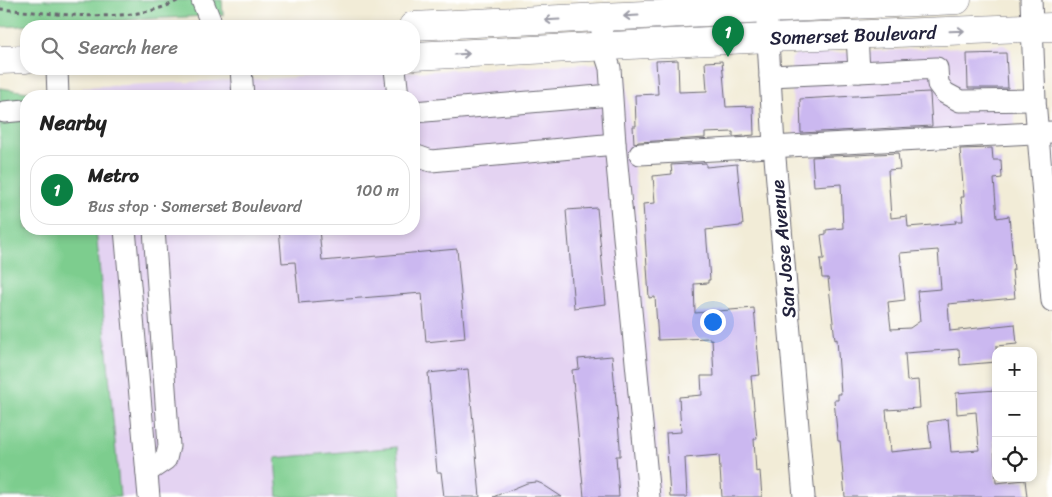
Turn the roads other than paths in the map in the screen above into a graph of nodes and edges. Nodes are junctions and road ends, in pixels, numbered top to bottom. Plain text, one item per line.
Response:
1 (202, 0) edge
2 (957, 0) edge
3 (1030, 0) edge
4 (766, 5) edge
5 (601, 17) junction
6 (210, 20) edge
7 (420, 26) edge
8 (1042, 27) edge
9 (857, 35) junction
10 (768, 38) junction
11 (602, 47) junction
12 (420, 56) edge
13 (20, 59) edge
14 (0, 60) edge
15 (859, 72) junction
16 (57, 75) edge
17 (241, 75) edge
18 (396, 75) edge
19 (770, 76) junction
20 (58, 90) edge
21 (243, 90) edge
22 (397, 90) edge
23 (611, 95) junction
24 (1035, 100) junction
25 (20, 111) edge
26 (420, 111) edge
27 (4, 112) dead end
28 (1045, 133) edge
29 (615, 144) junction
30 (774, 146) junction
31 (640, 154) dead end
32 (420, 157) edge
33 (126, 235) edge
34 (154, 235) edge
35 (1052, 301) edge
36 (147, 472) junction
37 (149, 497) edge
38 (649, 497) edge
39 (804, 497) edge

1 - 6 street
2 - 4 main road, Somerset Boulevard
3 - 8 street
4 -> 5 main road, Somerset Boulevard
4 - 10 street, San Jose Avenue
5 -> 7 main road, Somerset Boulevard
5 - 11 street
9 -> 8 main road, Somerset Boulevard
8 - 24 street
9 - 10 main road, Somerset Boulevard
9 - 15 street
10 - 11 main road, Somerset Boulevard
10 - 19 street, San Jose Avenue
12 -> 11 main road, Somerset Boulevard
11 - 23 street
13 - 14 main road
15 - 19 street
15 - 24 street
16 - 20 street
17 - 21 street
18 - 22 street
19 - 30 street, San Jose Avenue
23 - 26 street
23 - 29 street
24 - 28 street
25 - 27 street
28 - 30 street
28 - 35 street
29 - 32 street
29 - 38 street
30 - 31 street
30 - 39 street, San Jose Avenue
33 - 36 street
34 - 36 street
36 - 37 street

